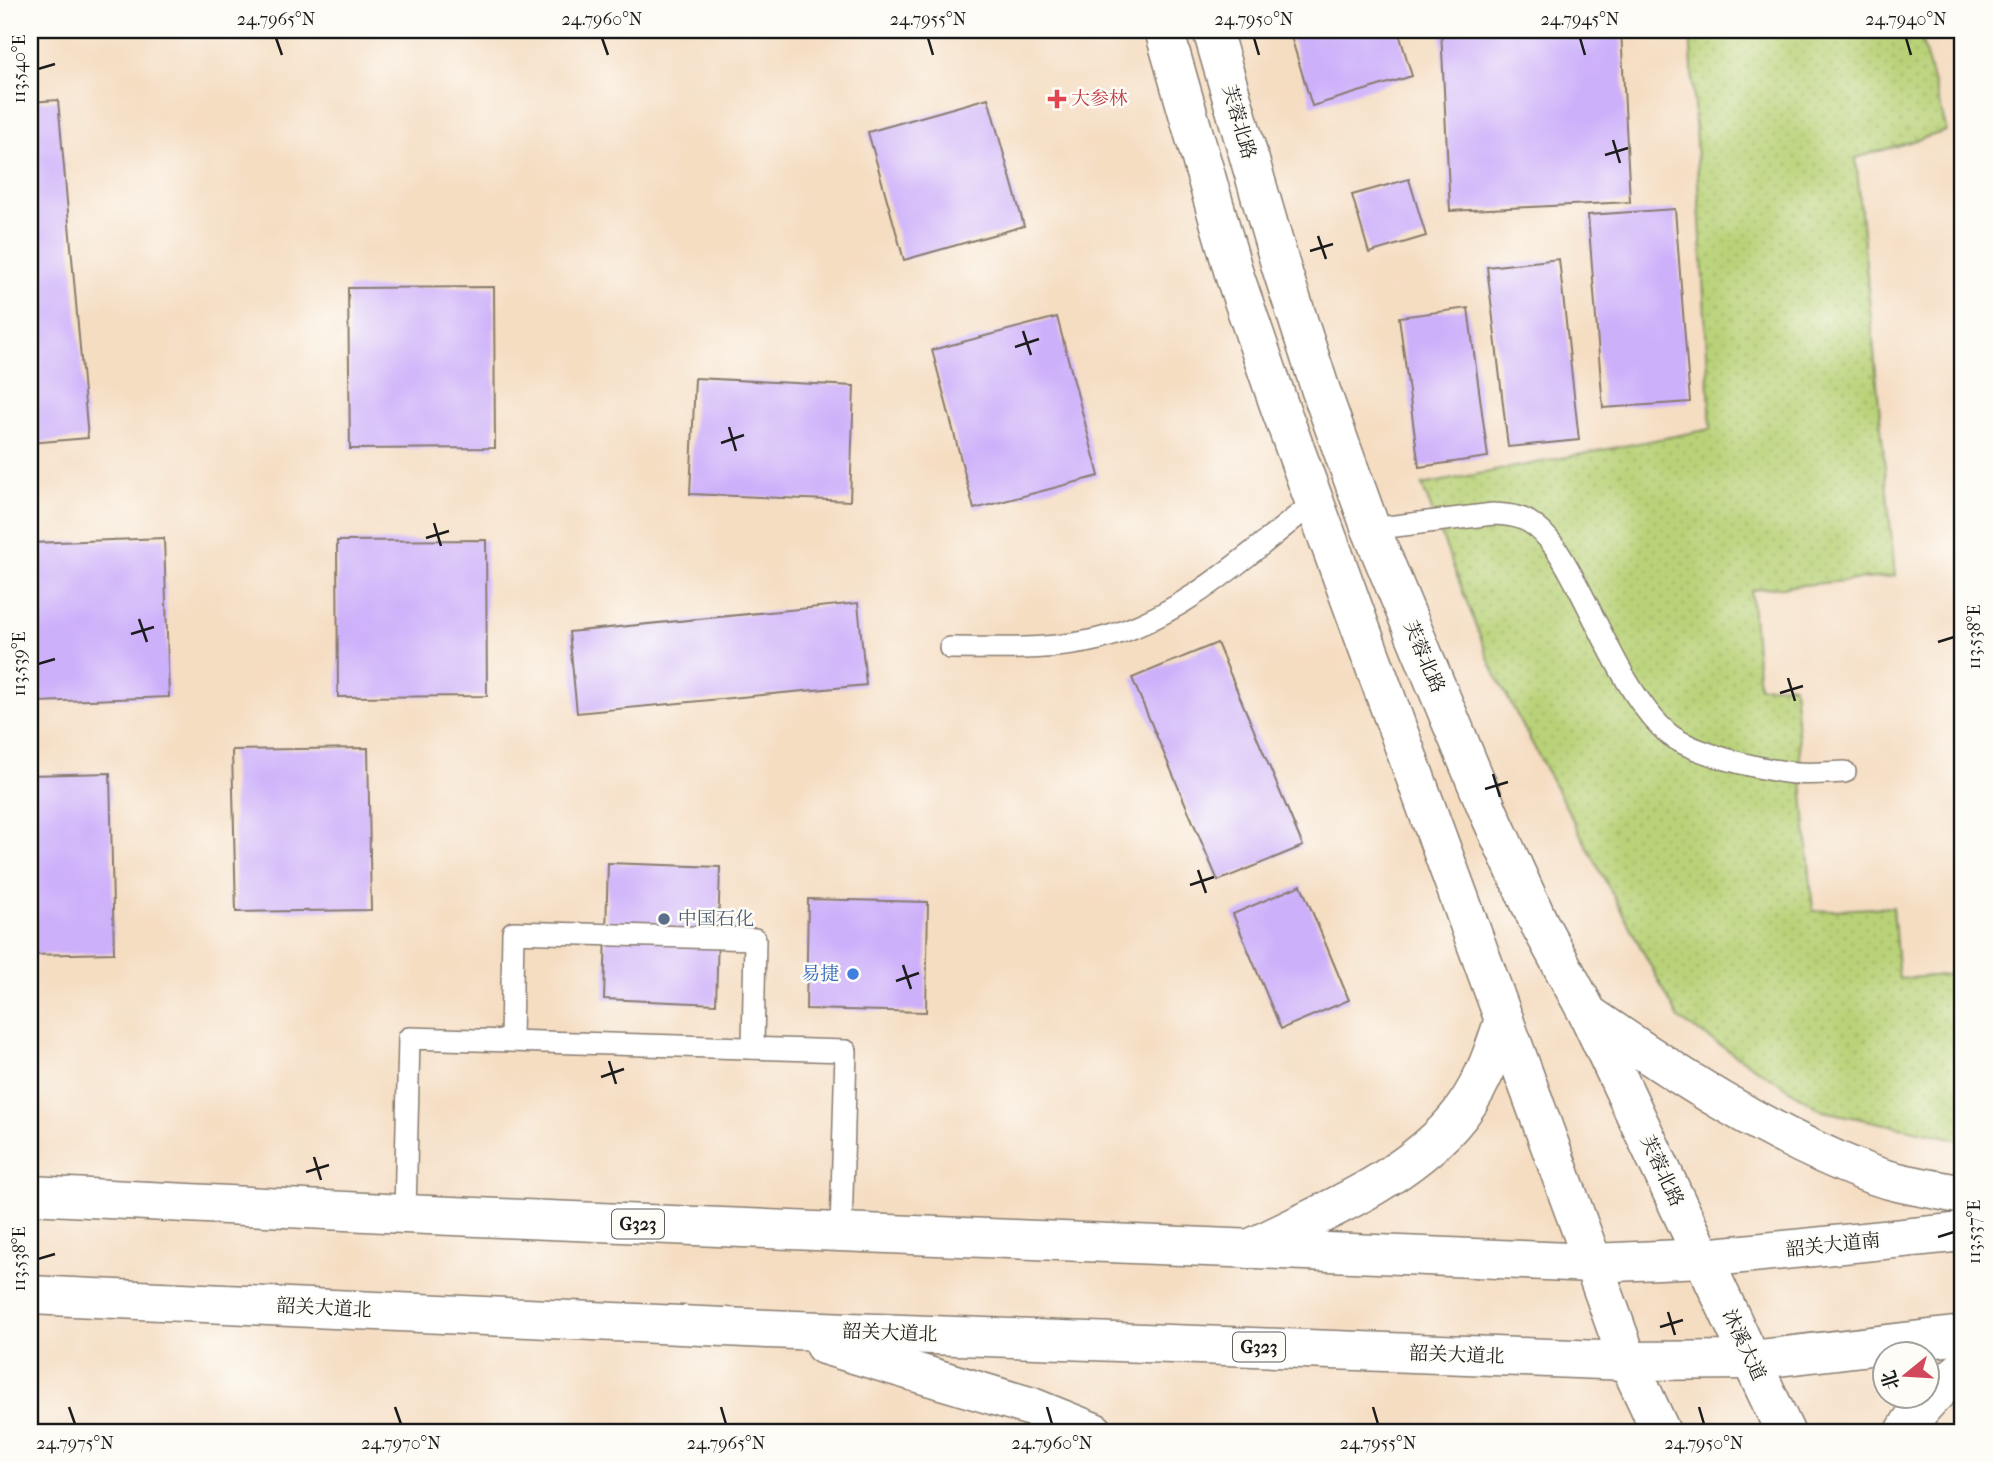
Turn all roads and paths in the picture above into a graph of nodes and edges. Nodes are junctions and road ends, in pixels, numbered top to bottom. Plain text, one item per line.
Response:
1 (1164, 30) edge
2 (1212, 30) edge
3 (1315, 502) junction
4 (1371, 529) junction
5 (950, 649) dead end
6 (1845, 772) dead end
7 (1588, 1014) junction
8 (1504, 1019) junction
9 (511, 1040) junction
10 (753, 1048) junction
11 (30, 1195) edge
12 (1963, 1195) edge
13 (405, 1214) junction
14 (841, 1232) junction
15 (1963, 1232) edge
16 (1247, 1250) junction
17 (1703, 1258) junction
18 (1593, 1263) junction
19 (30, 1295) edge
20 (768, 1329) junction
21 (1963, 1335) edge
22 (1751, 1360) junction
23 (1628, 1361) junction
24 (1963, 1369) edge
25 (1094, 1432) edge
26 (1661, 1432) edge
27 (1785, 1432) edge
28 (1905, 1432) edge

1 - 3 main road
2 - 4 main road, 芙蓉北路
3 - 5 lane
3 - 8 main road
4 - 6 lane
4 - 7 main road, 芙蓉北路
7 - 12 main road
7 - 17 main road, 芙蓉北路
8 - 16 main road
8 - 18 main road
9 - 10 lane
9 - 10 lane
9 - 13 lane
10 - 14 lane
11 - 13 main road, G323
13 - 14 main road, G323
14 - 16 main road, G323
15 - 17 main road, 韶关大道南
16 - 18 main road, G323
17 - 18 main road, G323
17 - 22 main road, 沐溪大道
18 - 23 main road
19 - 20 main road, 韶关大道北 / G323
20 - 23 main road, 韶关大道北 / G323
20 - 25 main road
21 - 22 main road
22 - 23 main road, 韶关大道北 / G323
22 - 27 main road, 沐溪大道
23 - 26 main road
24 - 28 main road

